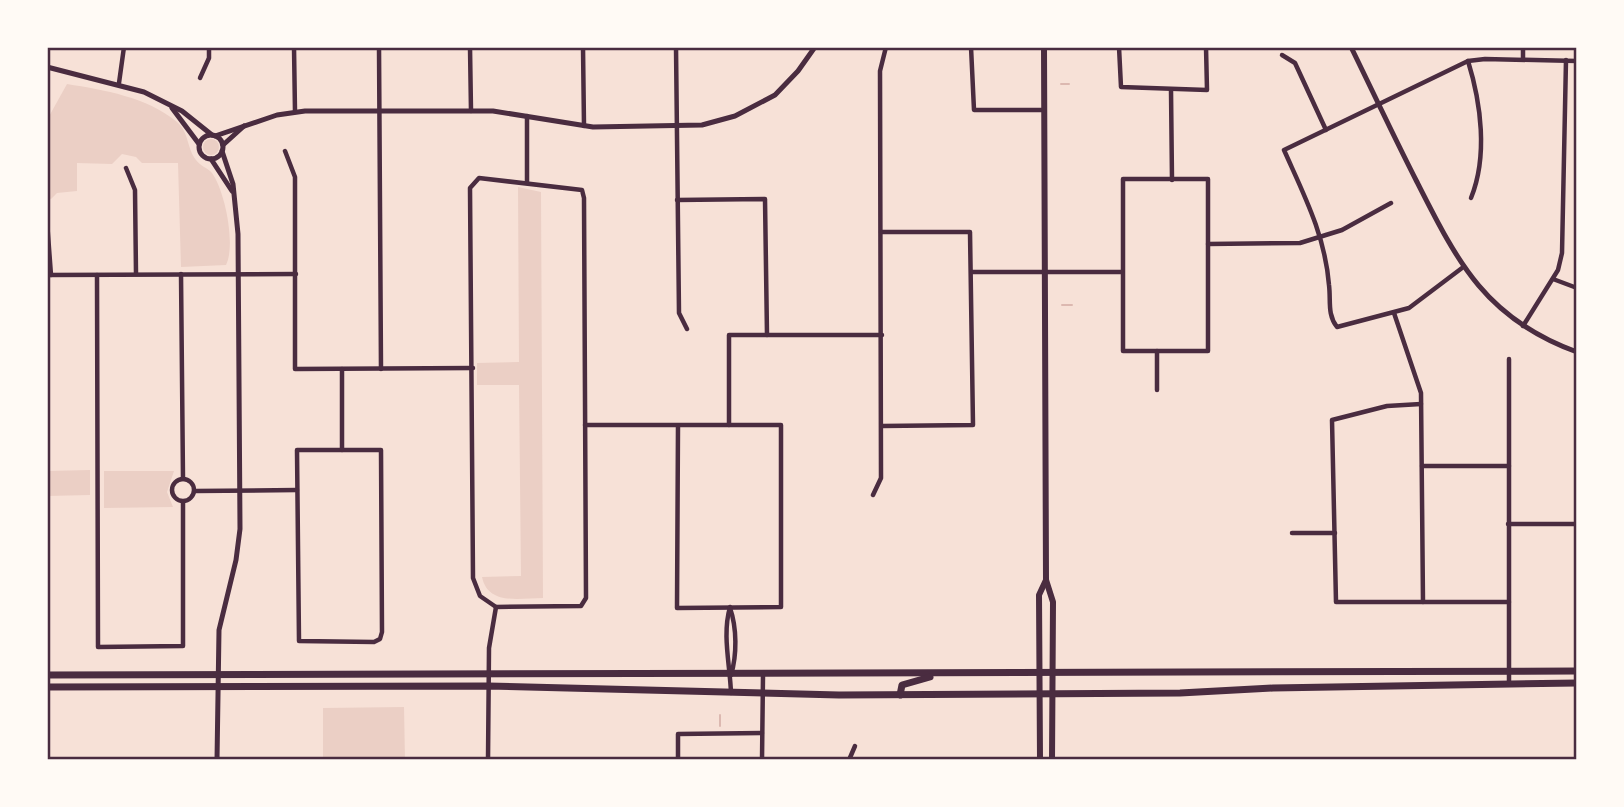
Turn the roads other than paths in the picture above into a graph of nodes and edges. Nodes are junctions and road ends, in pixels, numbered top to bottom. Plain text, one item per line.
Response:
1 (124, 47) edge
2 (209, 47) edge
3 (294, 47) edge
4 (379, 47) edge
5 (470, 47) edge
6 (583, 47) edge
7 (676, 47) edge
8 (816, 47) edge
9 (886, 47) edge
10 (971, 47) edge
11 (1044, 47) edge
12 (1119, 47) edge
13 (1206, 47) edge
14 (1351, 47) edge
15 (1523, 47) edge
16 (1282, 55) dead end
17 (1523, 59) junction
18 (1566, 60) junction
19 (1468, 61) junction
20 (1577, 61) edge
21 (47, 66) edge
22 (200, 78) dead end
23 (119, 83) junction
24 (1171, 90) junction
25 (1378, 104) junction
26 (172, 108) junction
27 (1044, 110) junction
28 (380, 111) junction
29 (471, 111) junction
30 (295, 112) junction
31 (527, 116) junction
32 (244, 126) junction
33 (584, 126) junction
34 (676, 127) junction
35 (1326, 130) junction
36 (214, 135) junction
37 (200, 145) junction
38 (223, 148) junction
39 (285, 151) dead end
40 (211, 159) junction
41 (126, 168) dead end
42 (1172, 180) junction
43 (527, 183) junction
44 (232, 191) junction
45 (1471, 198) dead end
46 (677, 200) junction
47 (1391, 203) dead end
48 (47, 221) edge
49 (881, 232) junction
50 (1321, 237) junction
51 (1208, 244) junction
52 (1462, 268) junction
53 (972, 272) junction
54 (1045, 272) junction
55 (1122, 272) junction
56 (136, 274) junction
57 (181, 274) junction
58 (239, 274) junction
59 (296, 274) junction
60 (49, 275) edge
61 (97, 275) junction
62 (1553, 279) junction
63 (1577, 288) edge
64 (1394, 313) junction
65 (1523, 327) junction
66 (687, 329) dead end
67 (767, 335) junction
68 (882, 335) junction
69 (1157, 351) junction
70 (1577, 352) edge
71 (1510, 359) dead end
72 (473, 368) junction
73 (342, 369) junction
74 (381, 369) junction
75 (1157, 390) dead end
76 (1421, 404) junction
77 (585, 425) junction
78 (678, 425) junction
79 (729, 425) junction
80 (882, 426) junction
81 (342, 450) junction
82 (1422, 466) junction
83 (1508, 466) junction
84 (183, 479) junction
85 (297, 490) junction
86 (195, 491) junction
87 (239, 491) junction
88 (873, 495) dead end
89 (183, 502) junction
90 (1508, 524) junction
91 (1577, 524) edge
92 (1292, 533) dead end
93 (1335, 533) junction
94 (1046, 580) junction
95 (1423, 602) junction
96 (1509, 602) junction
97 (496, 607) junction
98 (730, 607) junction
99 (1509, 671) junction
100 (1577, 671) edge
101 (488, 674) junction
102 (937, 674) junction
103 (1273, 674) junction
104 (47, 675) edge
105 (217, 675) junction
106 (731, 675) junction
107 (763, 675) junction
108 (1040, 675) junction
109 (1053, 675) junction
110 (1577, 683) edge
111 (1509, 684) junction
112 (488, 686) junction
113 (47, 687) edge
114 (217, 687) junction
115 (1273, 688) junction
116 (731, 694) junction
117 (1040, 694) junction
118 (1052, 694) junction
119 (762, 695) junction
120 (900, 695) junction
121 (762, 733) junction
122 (855, 746) dead end
123 (535, 759) edge
124 (218, 760) edge
125 (486, 760) edge
126 (567, 760) edge
127 (678, 760) edge
128 (762, 760) edge
129 (849, 760) edge
130 (1040, 760) edge
131 (1052, 760) edge

1 - 23 street
2 - 22 street
3 - 30 street
4 - 28 street
5 - 29 street
6 - 33 street
7 - 34 street
8 - 34 street
9 - 49 street
10 - 27 street
11 - 27 main road
12 - 24 street
13 - 24 street
14 - 25 street
15 - 17 street
16 - 35 street
17 - 18 street
17 - 19 street
18 - 20 street
18 - 62 street
19 - 25 street
19 - 45 street
21 - 23 street
23 - 26 street
24 - 42 street
25 - 35 street
25 - 52 street
26 - 36 street
26 - 37 street
27 - 54 main road
28 - 29 street
28 - 30 street
28 - 74 street
29 - 31 street
30 - 32 street
31 - 33 street
31 - 43 street
32 - 36 street
32 - 38 street
33 - 34 street
34 - 46 street
35 - 50 street
36 - 37 street
36 - 38 street
37 - 40 street
38 - 40 street
38 - 44 street
39 - 59 street
40 - 44 street
41 - 56 street
42 - 51 street
42 - 55 street
43 - 72 street
43 - 77 street
44 - 58 street
46 - 66 street
46 - 67 street
47 - 50 street
48 - 60 street
49 - 53 street
49 - 68 street
50 - 51 street
50 - 64 street
51 - 69 street
52 - 64 street
52 - 65 street
53 - 54 street
53 - 80 street
54 - 55 street
54 - 94 main road
55 - 69 street
56 - 57 street
56 - 61 street
57 - 58 street
57 - 84 street
58 - 59 street
58 - 87 street
59 - 73 street
60 - 61 street
61 - 89 street
62 - 63 street
62 - 65 street
64 - 76 street
65 - 70 street
67 - 68 street
67 - 79 street
68 - 80 street
69 - 75 street
71 - 83 street
72 - 74 street
72 - 97 street
73 - 74 street
73 - 81 street
76 - 82 street
76 - 93 street
77 - 78 street
77 - 97 street
78 - 79 street
78 - 98 street
79 - 98 street
80 - 88 street
81 - 85 street
81 - 85 street
82 - 83 street
82 - 95 street
83 - 90 street
84 - 86 street
84 - 89 street
85 - 87 street
86 - 87 street
86 - 89 street
87 - 105 street
90 - 91 street
90 - 96 street
92 - 93 street
93 - 95 street
94 - 108 main road
94 - 109 main road
95 - 96 street
96 - 99 street
97 - 101 street
98 - 106 street
99 - 100 main road
99 - 103 main road
99 - 111 street
101 - 105 main road
101 - 106 main road
101 - 112 street
102 - 107 main road
102 - 108 main road
102 - 120 main road
103 - 109 main road
103 - 115 main road
104 - 105 main road
105 - 114 street
106 - 107 main road
106 - 116 street
107 - 119 street
108 - 109 main road
108 - 117 main road
109 - 118 main road
110 - 111 main road
111 - 115 main road
112 - 114 main road
112 - 116 main road
112 - 125 street
113 - 114 main road
114 - 124 street
115 - 118 main road
116 - 119 main road
117 - 118 main road
117 - 120 main road
117 - 130 main road
118 - 131 main road
119 - 120 main road
119 - 121 street
121 - 127 street
121 - 128 street
122 - 129 street
123 - 125 street
123 - 126 street

